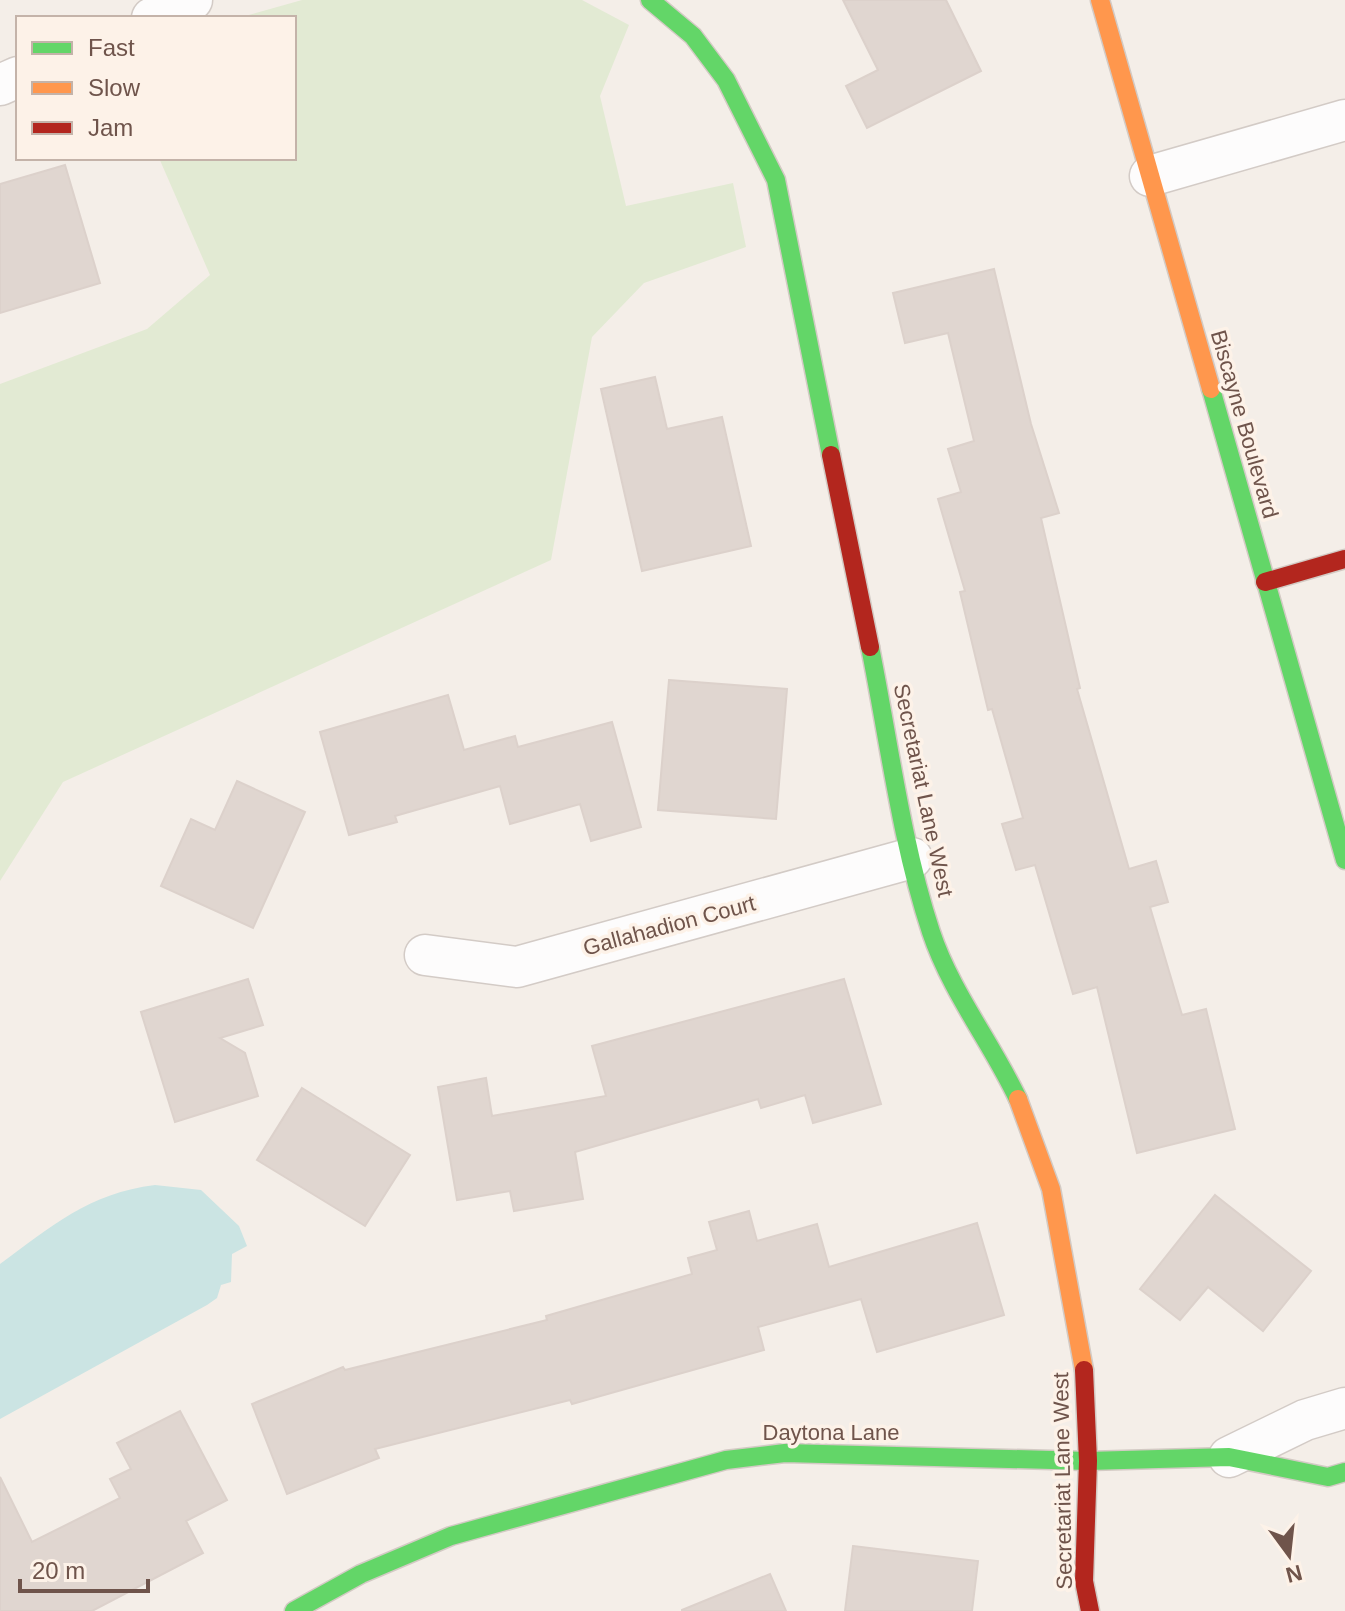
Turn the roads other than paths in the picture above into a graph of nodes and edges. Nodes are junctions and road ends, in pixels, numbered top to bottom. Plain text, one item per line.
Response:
1 (192, 0) edge
2 (650, 0) edge
3 (1100, 0) edge
4 (156, 16) edge
5 (1345, 120) edge
6 (1150, 176) junction
7 (1345, 559) edge
8 (1265, 582) junction
9 (912, 858) junction
10 (1345, 860) edge
11 (425, 955) dead end
12 (1345, 1408) edge
13 (1229, 1457) junction
14 (1088, 1461) junction
15 (1345, 1472) edge
16 (294, 1611) edge
17 (1090, 1611) edge

1 - 4 street
2 - 9 street, Secretariat Lane West
3 - 6 street, Biscayne Boulevard
5 - 6 street
6 - 8 street, Biscayne Boulevard
7 - 8 street
8 - 10 street, Biscayne Boulevard
9 - 11 street, Gallahadion Court
9 - 14 street, Secretariat Lane West
12 - 13 street
13 - 14 street, Daytona Lane
13 - 15 street, Daytona Lane
14 - 16 street, Daytona Lane
14 - 17 street, Secretariat Lane West

